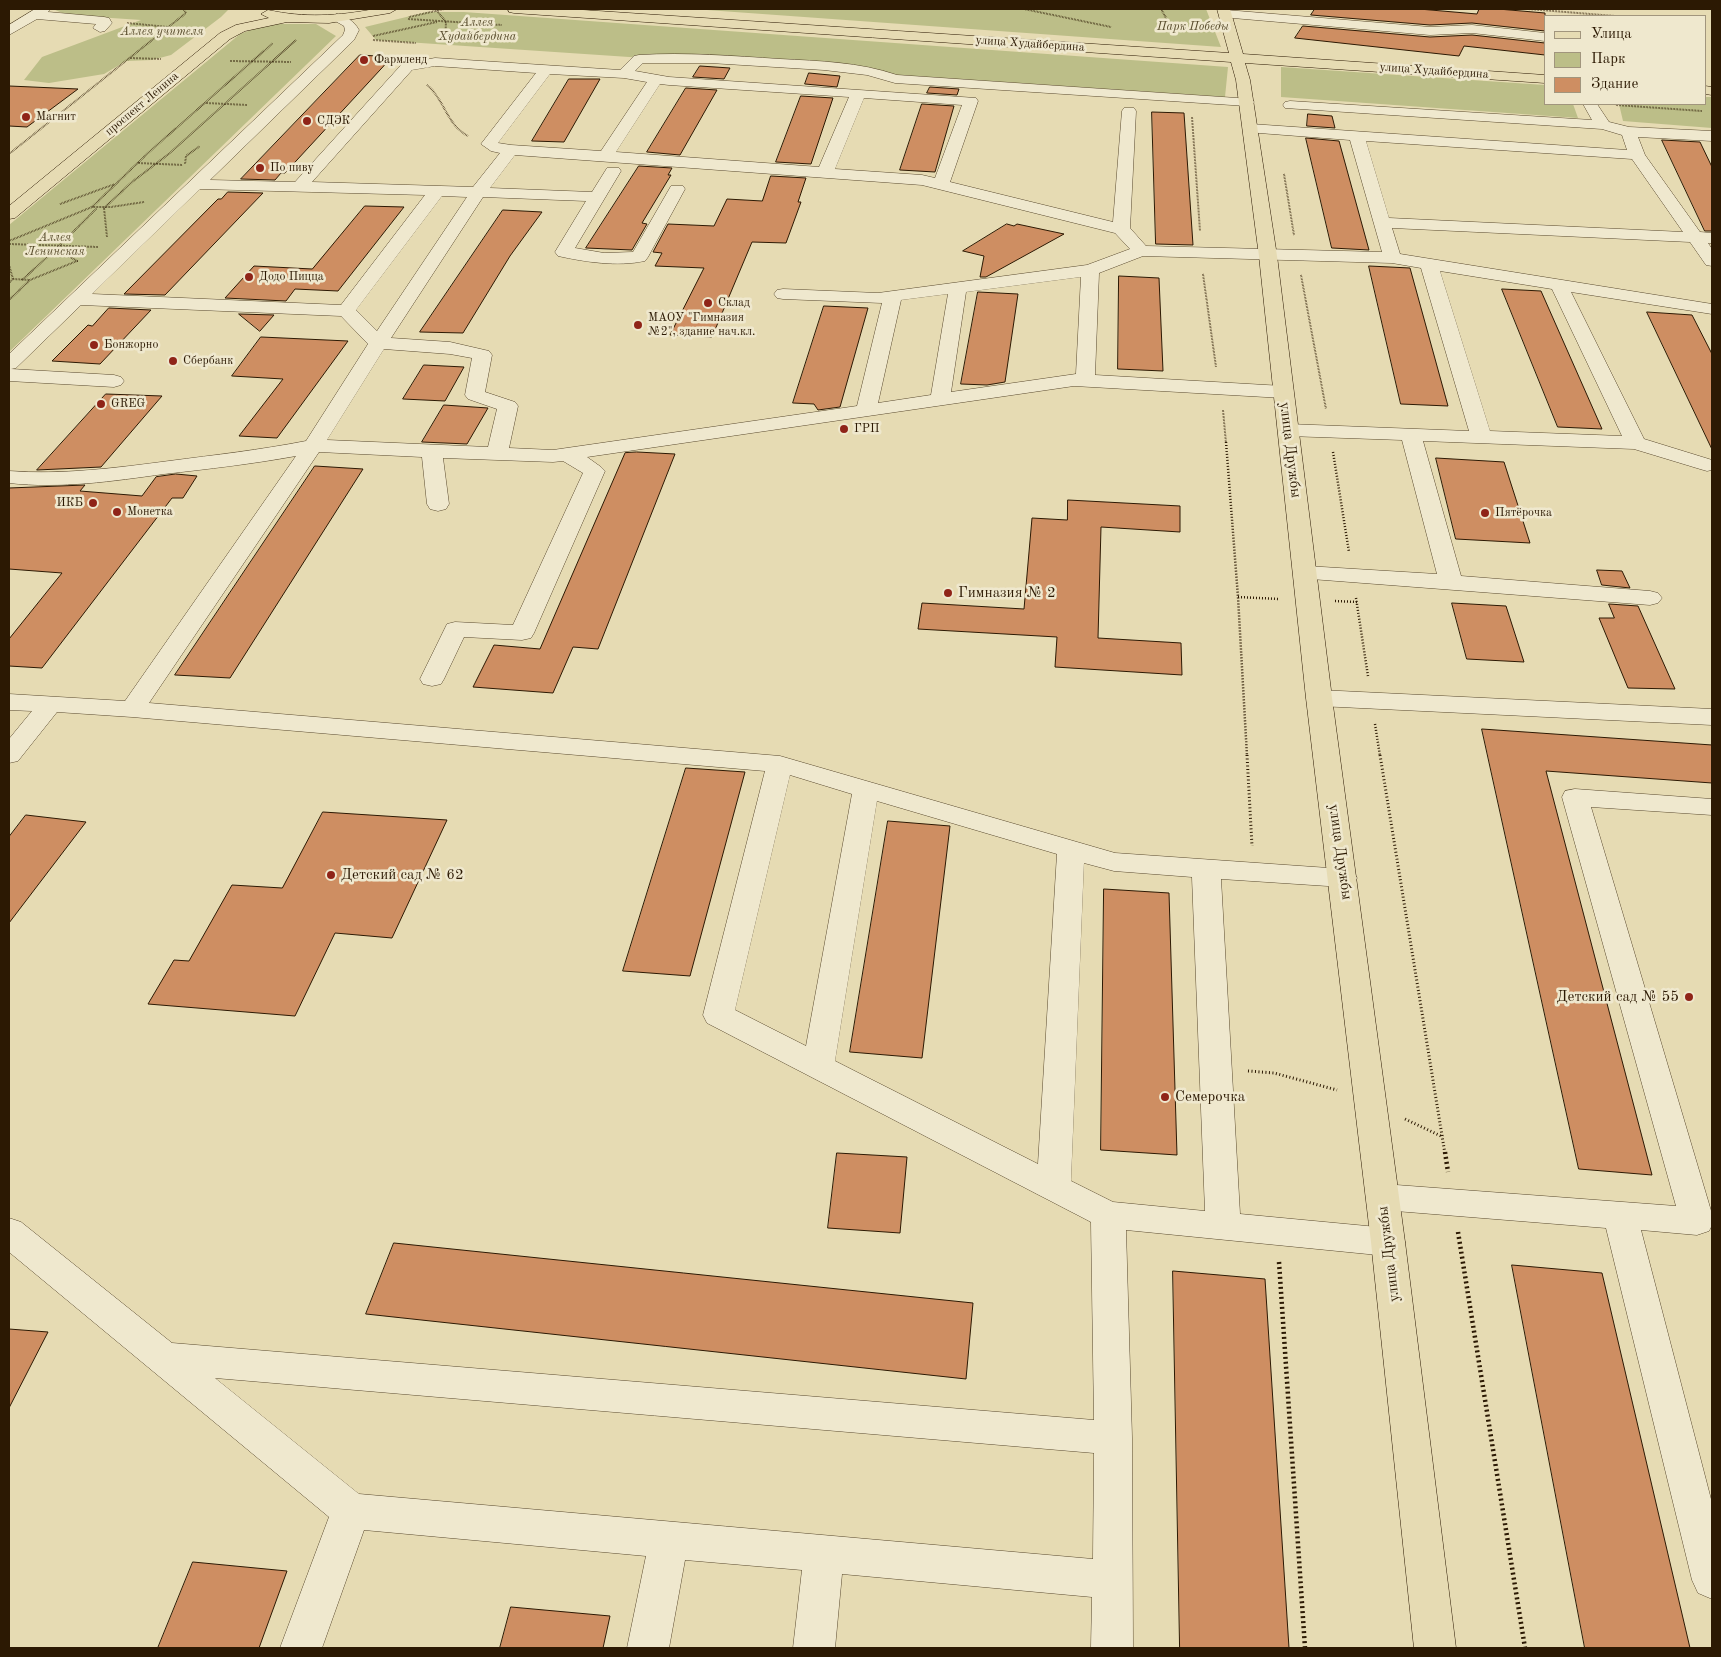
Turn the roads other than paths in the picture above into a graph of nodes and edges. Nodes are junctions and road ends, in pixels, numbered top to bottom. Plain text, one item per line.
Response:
1 (256, 9) edge
2 (390, 9) edge
3 (514, 9) edge
4 (597, 9) edge
5 (1225, 11) edge
6 (39, 12) edge
7 (1283, 14) edge
8 (287, 18) junction
9 (337, 18) junction
10 (226, 20) dead end
11 (102, 24) road end
12 (9, 31) edge
13 (1544, 37) edge
14 (1236, 54) junction
15 (546, 69) junction
16 (1544, 73) edge
17 (624, 74) junction
18 (895, 79) junction
19 (1544, 79) edge
20 (656, 80) junction
21 (858, 94) junction
22 (1132, 94) junction
23 (887, 96) junction
24 (1247, 102) junction
25 (1290, 105) dead end
26 (1591, 105) edge
27 (1603, 125) junction
28 (1251, 129) junction
29 (1628, 132) junction
30 (1357, 137) junction
31 (1710, 140) edge
32 (511, 150) junction
33 (1636, 154) junction
34 (610, 164) junction
35 (825, 173) junction
36 (194, 184) junction
37 (941, 185) junction
38 (299, 187) junction
39 (677, 189) dead end
40 (438, 190) junction
41 (478, 192) junction
42 (9, 196) edge
43 (597, 197) junction
44 (9, 214) edge
45 (1383, 224) junction
46 (1121, 229) junction
47 (1704, 237) edge
48 (1140, 251) junction
49 (1268, 256) junction
50 (1392, 258) junction
51 (1712, 261) edge
52 (1429, 264) junction
53 (1090, 270) junction
54 (1559, 285) junction
55 (958, 286) junction
56 (783, 294) dead end
57 (893, 296) junction
58 (76, 299) junction
59 (1712, 309) edge
60 (346, 311) junction
61 (378, 343) junction
62 (9, 364) edge
63 (9, 375) edge
64 (1085, 380) junction
65 (114, 381) dead end
66 (1283, 392) junction
67 (940, 399) junction
68 (866, 410) junction
69 (1288, 430) junction
70 (1410, 435) junction
71 (1480, 438) junction
72 (1636, 443) junction
73 (313, 446) junction
74 (432, 451) junction
75 (497, 454) junction
76 (568, 454) junction
77 (1707, 465) dead end
78 (9, 477) edge
79 (438, 504) dead end
80 (1306, 573) junction
81 (1451, 582) junction
82 (1650, 598) dead end
83 (432, 679) dead end
84 (1319, 698) junction
85 (9, 702) edge
86 (50, 705) junction
87 (132, 709) junction
88 (1712, 717) edge
89 (9, 755) edge
90 (780, 764) junction
91 (866, 789) junction
92 (1712, 807) edge
93 (1070, 849) junction
94 (1206, 868) junction
95 (1344, 878) junction
96 (818, 1066) junction
97 (1054, 1187) junction
98 (1383, 1198) junction
99 (1108, 1215) junction
100 (1620, 1215) junction
101 (1223, 1226) junction
102 (9, 1232) edge
103 (1388, 1242) junction
104 (162, 1358) junction
105 (1113, 1438) junction
106 (351, 1511) junction
107 (669, 1539) junction
108 (824, 1554) junction
109 (1112, 1580) junction
110 (1712, 1580) edge
111 (301, 1648) edge
112 (648, 1648) edge
113 (814, 1648) edge
114 (1112, 1648) edge
115 (1435, 1648) edge

1 - 8 main road
2 - 9 main road
3 - 14 main road, улица Худайбердина
4 - 14 main road, улица Худайбердина
5 - 7 lane
5 - 14 main road, улица Дружбы
6 - 11 lane
6 - 12 lane
7 - 13 lane
8 - 9 main road
8 - 44 main road, проспект Ленина
9 - 36 lane
10 - 42 main road, проспект Ленина
14 - 16 main road, улица Худайбердина
14 - 19 main road, улица Худайбердина
14 - 24 main road, улица Дружбы
15 - 17 lane
15 - 32 lane
15 - 38 lane
17 - 18 lane
17 - 20 lane
18 - 22 lane
18 - 23 lane
20 - 21 lane
20 - 34 lane
21 - 23 lane
21 - 35 lane
22 - 24 lane
22 - 46 lane
23 - 37 lane
24 - 28 main road, улица Дружбы
25 - 27 lane
26 - 27 lane
27 - 29 lane
28 - 30 lane
28 - 49 main road, улица Дружбы
29 - 31 lane
29 - 33 lane
30 - 33 lane
30 - 45 lane
32 - 34 lane
32 - 41 lane
33 - 47 lane
34 - 35 lane
34 - 43 lane
35 - 37 lane
36 - 38 lane
36 - 58 lane
37 - 46 lane
38 - 40 lane
39 - 43 lane
40 - 41 lane
40 - 60 lane
41 - 43 lane
41 - 61 lane
45 - 47 lane
45 - 50 lane
46 - 48 lane
47 - 51 lane
48 - 49 lane
48 - 53 lane
49 - 50 lane
49 - 66 main road, улица Дружбы
50 - 52 lane
52 - 54 lane
52 - 71 lane
53 - 55 lane
53 - 64 lane
54 - 59 lane
54 - 72 lane
55 - 57 lane
55 - 67 lane
56 - 57 lane
57 - 68 lane
58 - 60 lane
58 - 62 lane
60 - 61 lane
61 - 73 lane
61 - 75 lane
63 - 65 lane
64 - 66 lane
64 - 67 lane
66 - 69 main road, улица Дружбы
67 - 68 lane
68 - 76 lane
69 - 70 lane
69 - 80 main road, улица Дружбы
70 - 71 lane
70 - 81 lane
71 - 72 lane
72 - 77 lane
73 - 74 lane
73 - 78 lane
73 - 87 lane
74 - 75 lane
74 - 79 lane
75 - 76 lane
76 - 83 lane
80 - 81 lane
80 - 84 main road, улица Дружбы
81 - 82 lane
84 - 88 lane
84 - 95 main road, улица Дружбы
85 - 86 lane
86 - 87 lane
86 - 89 lane
87 - 90 lane
90 - 91 lane
90 - 96 lane
91 - 93 lane
91 - 96 lane
92 - 100 lane
93 - 94 lane
93 - 97 lane
94 - 95 lane
94 - 101 lane
95 - 98 main road, улица Дружбы
96 - 97 lane
97 - 99 lane
98 - 100 lane
98 - 103 main road, улица Дружбы
99 - 101 lane
99 - 105 lane
100 - 110 lane
101 - 103 lane
102 - 104 lane
103 - 115 main road, улица Дружбы
104 - 105 lane
104 - 106 lane
105 - 109 lane
106 - 107 lane
106 - 111 lane
107 - 108 lane
107 - 112 lane
108 - 109 lane
108 - 113 lane
109 - 114 lane

